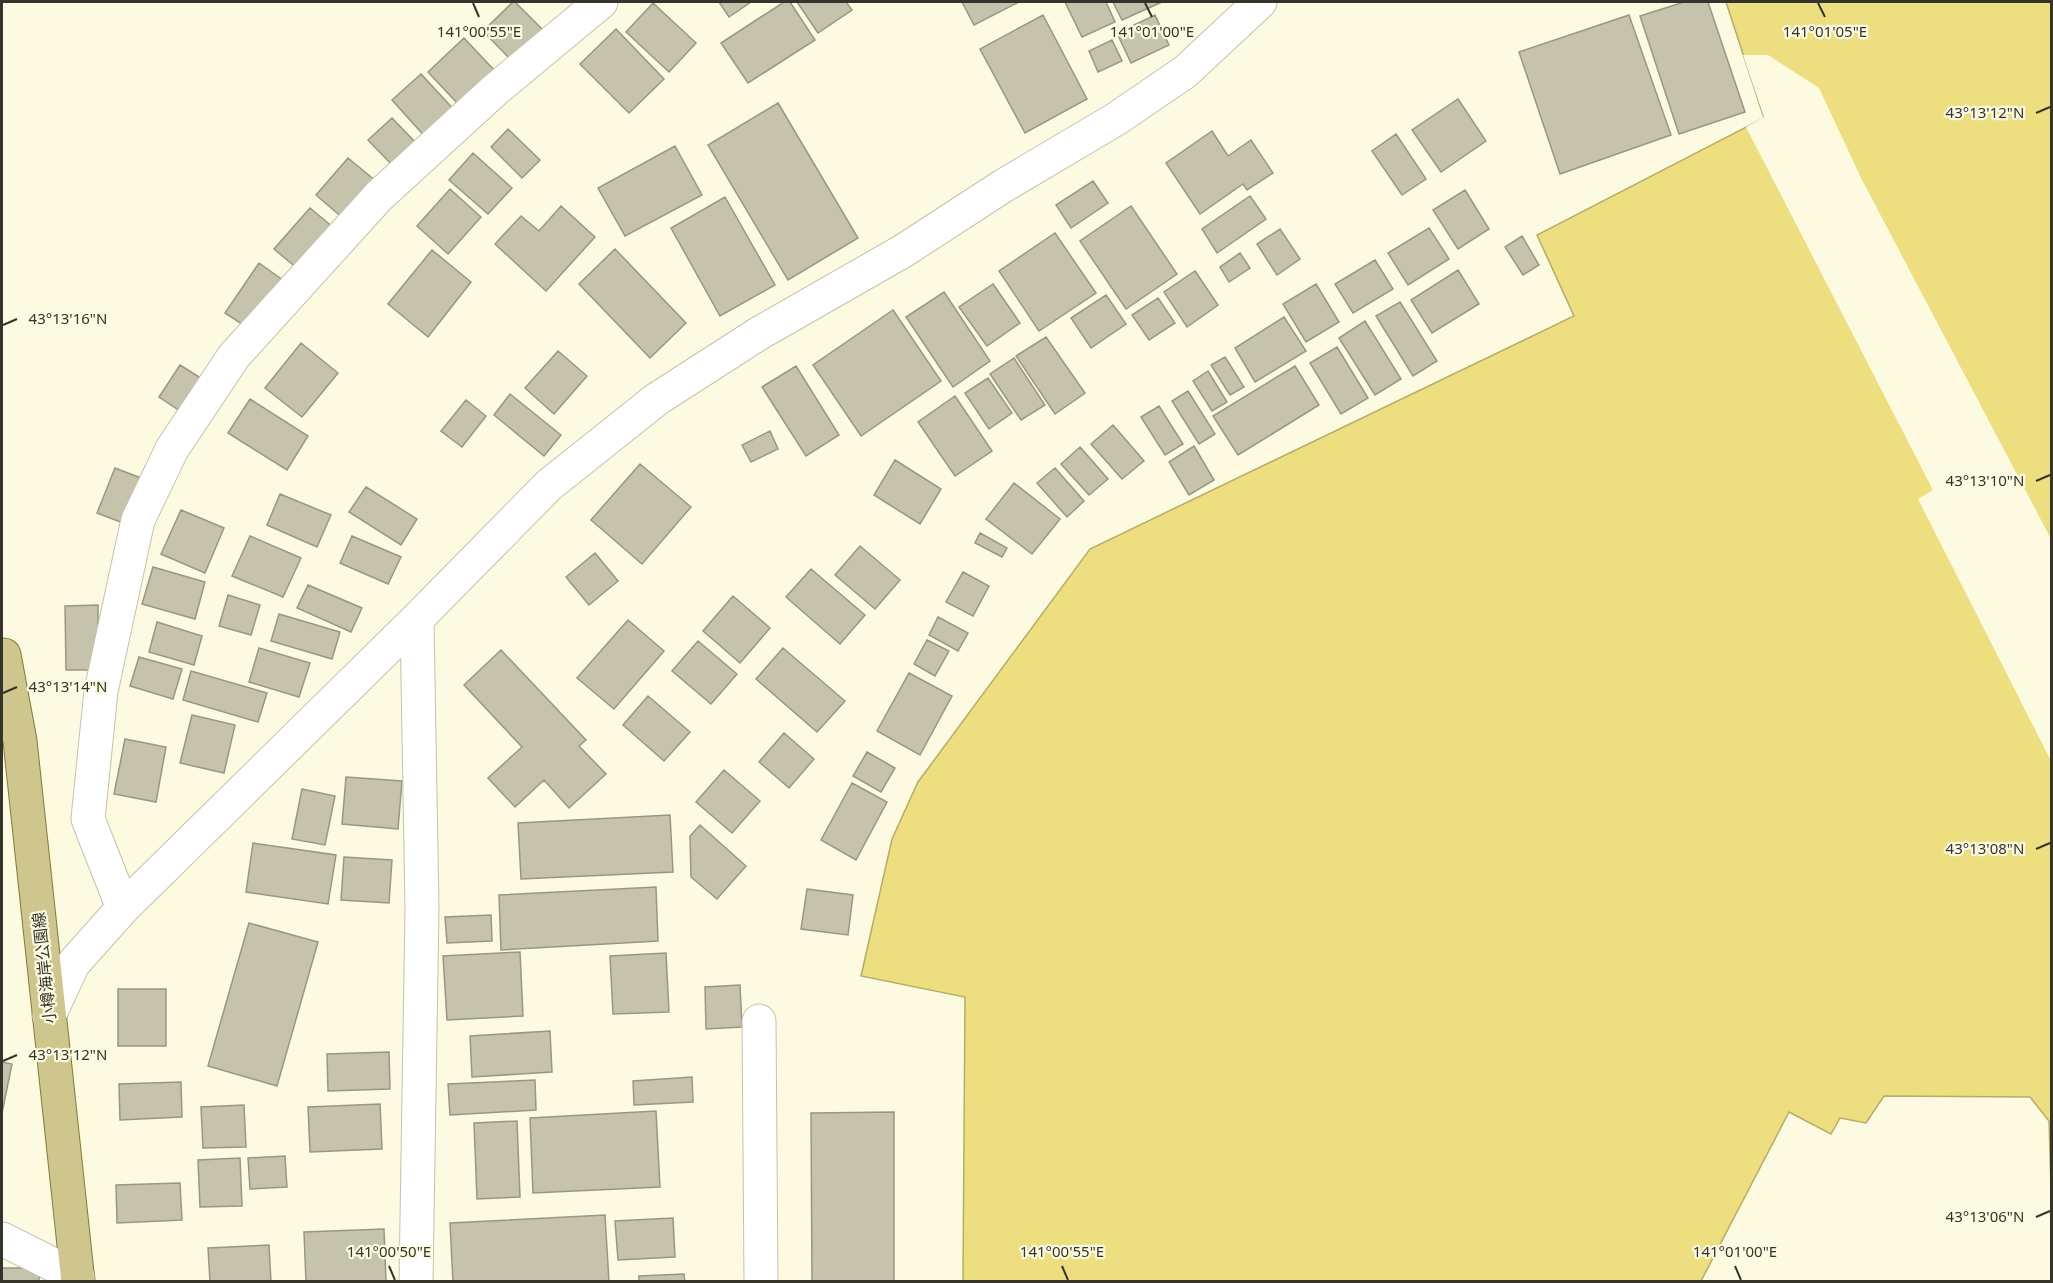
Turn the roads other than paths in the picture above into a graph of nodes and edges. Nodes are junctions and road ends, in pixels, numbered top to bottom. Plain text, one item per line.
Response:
1 (601, 2) edge
2 (1260, 2) edge
3 (417, 620) junction
4 (4, 655) dead end
5 (123, 908) junction
6 (49, 1016) junction
7 (759, 1021) dead end
8 (2, 1239) edge
9 (78, 1279) edge
10 (416, 1281) edge
11 (761, 1281) edge

1 - 5 street
2 - 3 street
3 - 5 street
3 - 10 street
4 - 6 main road, 小樽海岸公園線
5 - 6 street
6 - 9 main road, 小樽海岸公園線
7 - 11 street
8 - 9 street

